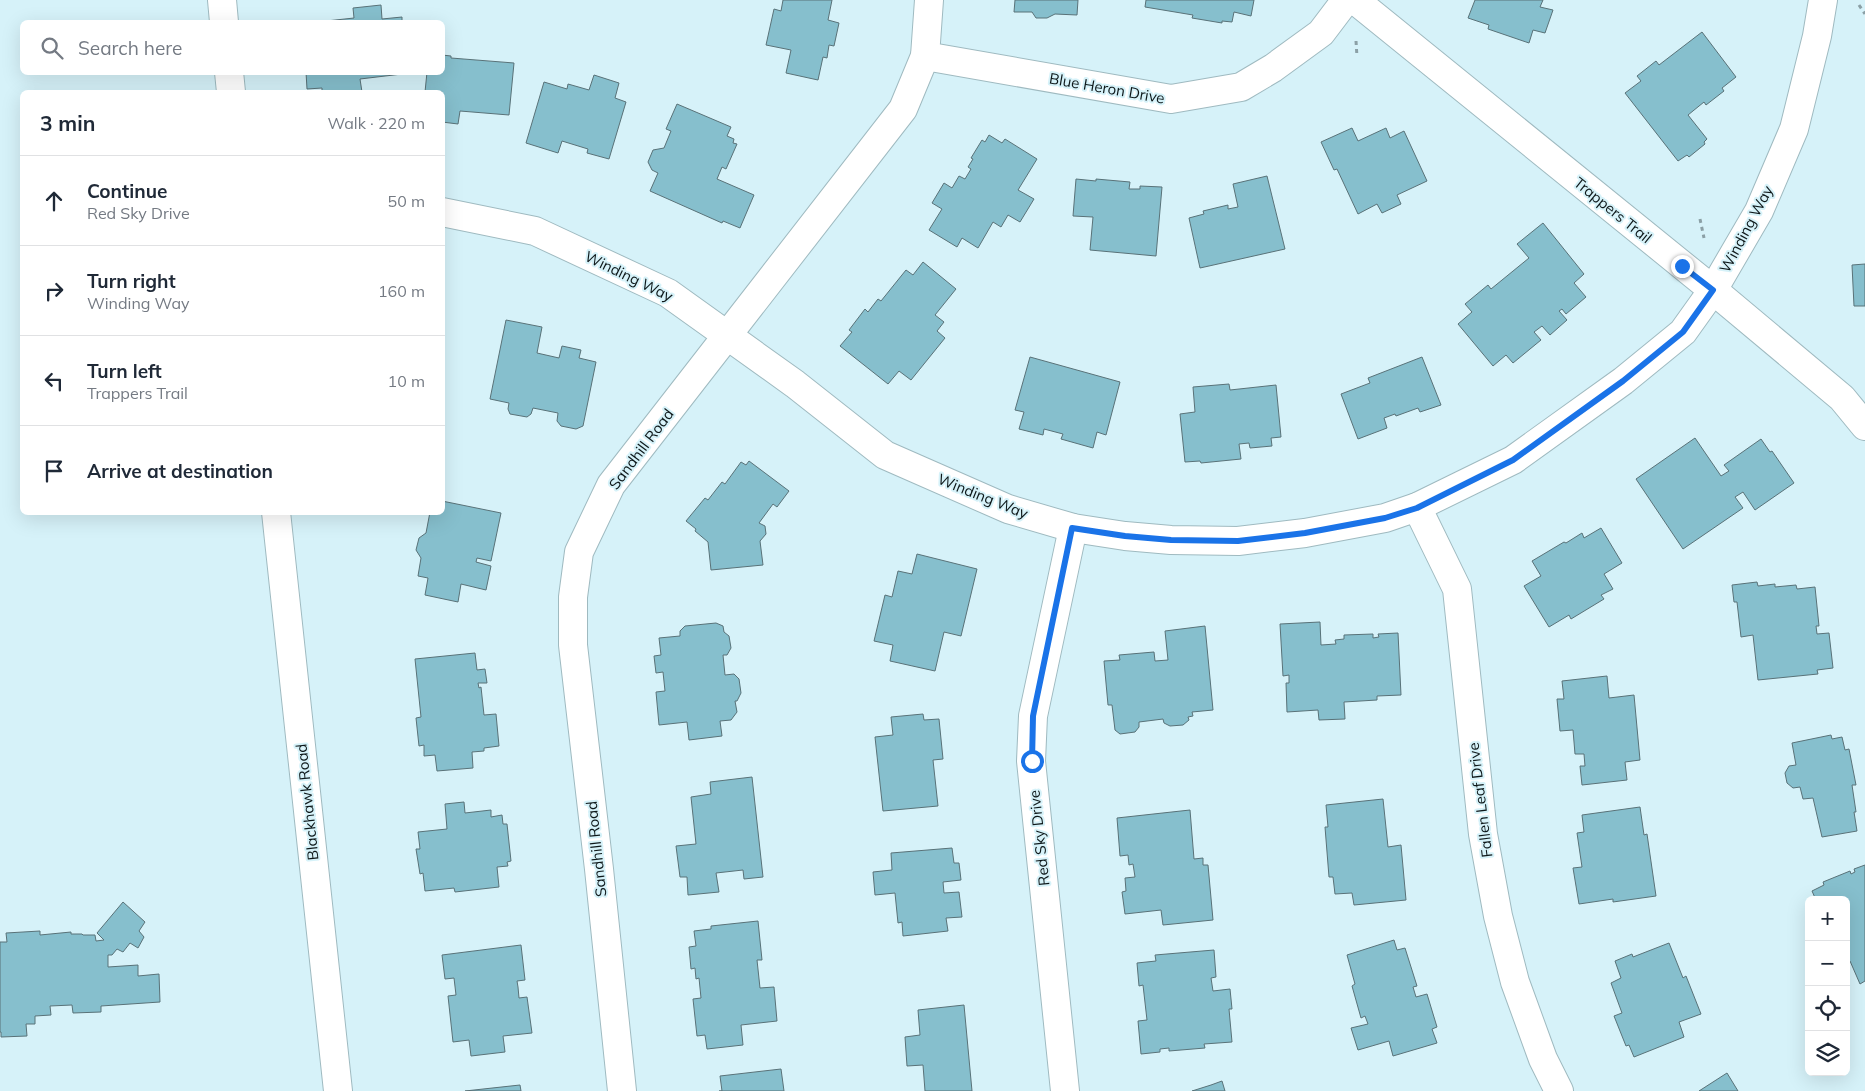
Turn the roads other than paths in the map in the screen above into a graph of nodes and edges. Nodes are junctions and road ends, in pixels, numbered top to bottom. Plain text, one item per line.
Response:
1 (222, 0) edge
2 (930, 0) edge
3 (1346, 0) edge
4 (1355, 0) edge
5 (1823, 0) edge
6 (224, 20) edge
7 (925, 56) junction
8 (229, 75) edge
9 (231, 90) edge
10 (445, 213) edge
11 (1713, 290) junction
12 (728, 336) junction
13 (1865, 426) edge
14 (1417, 508) junction
15 (276, 515) edge
16 (1072, 528) junction
17 (338, 1091) edge
18 (622, 1091) edge
19 (1065, 1091) edge
20 (1559, 1091) edge

1 - 6 street
2 - 7 street, Sandhill Road
3 - 7 street, Blue Heron Drive
4 - 11 street, Trappers Trail
5 - 11 street, Winding Way
7 - 12 street, Sandhill Road
8 - 9 street
10 - 12 street, Winding Way
11 - 13 street, Trappers Trail
11 - 14 street, Winding Way
12 - 16 street, Winding Way
12 - 18 street, Sandhill Road
14 - 16 street, Winding Way
14 - 20 street, Fallen Leaf Drive
15 - 17 street, Blackhawk Road
16 - 19 street, Red Sky Drive

